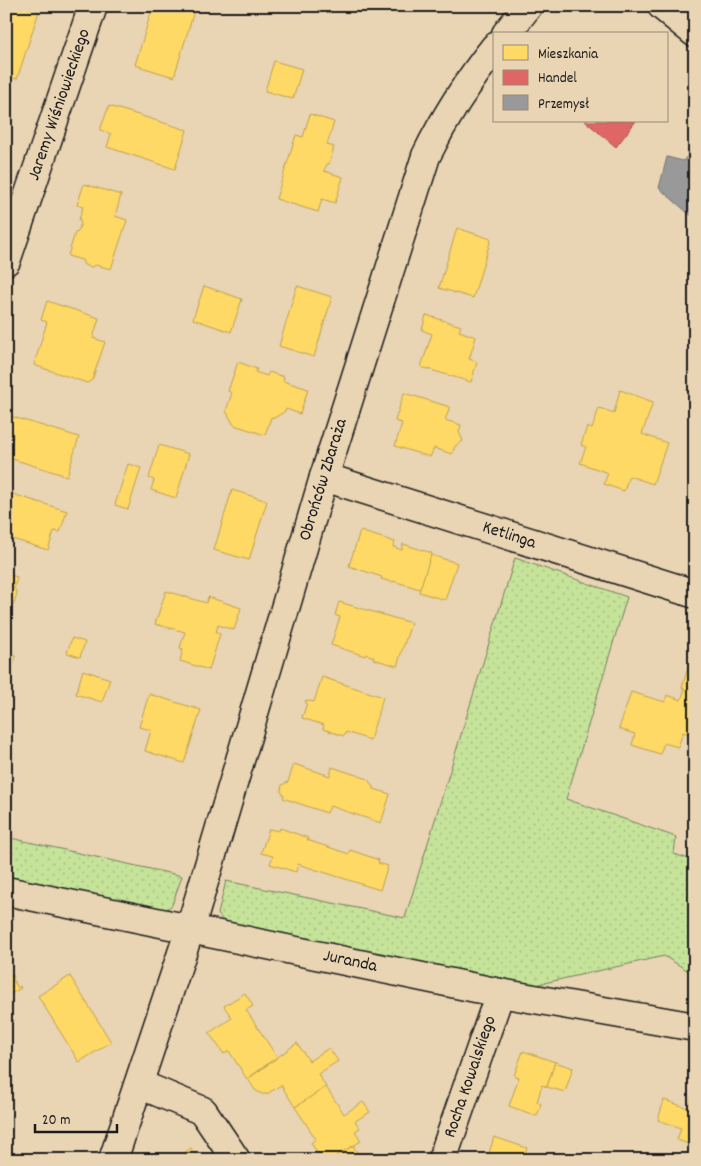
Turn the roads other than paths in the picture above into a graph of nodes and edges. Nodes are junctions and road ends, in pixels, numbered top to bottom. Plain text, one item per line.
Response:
1 (94, 6) edge
2 (528, 6) edge
3 (662, 6) edge
4 (508, 32) edge
5 (695, 33) edge
6 (493, 50) edge
7 (6, 261) edge
8 (324, 477) junction
9 (695, 594) edge
10 (6, 891) edge
11 (190, 930) junction
12 (500, 993) junction
13 (695, 1027) edge
14 (138, 1084) junction
15 (113, 1160) edge
16 (236, 1160) edge
17 (442, 1160) edge

1 - 7 street, Jaremy Wiśniowieckiego
2 - 4 street
3 - 5 street
6 - 8 street, Obrońców Zbaraża
8 - 9 street, Ketlinga
8 - 11 street, Obrońców Zbaraża
10 - 11 street, Juranda
11 - 12 street, Juranda
11 - 14 street, Obrońców Zbaraża
12 - 13 street, Juranda
12 - 17 street, Rocha Kowalskiego
14 - 15 street, Obrońców Zbaraża
14 - 16 street

